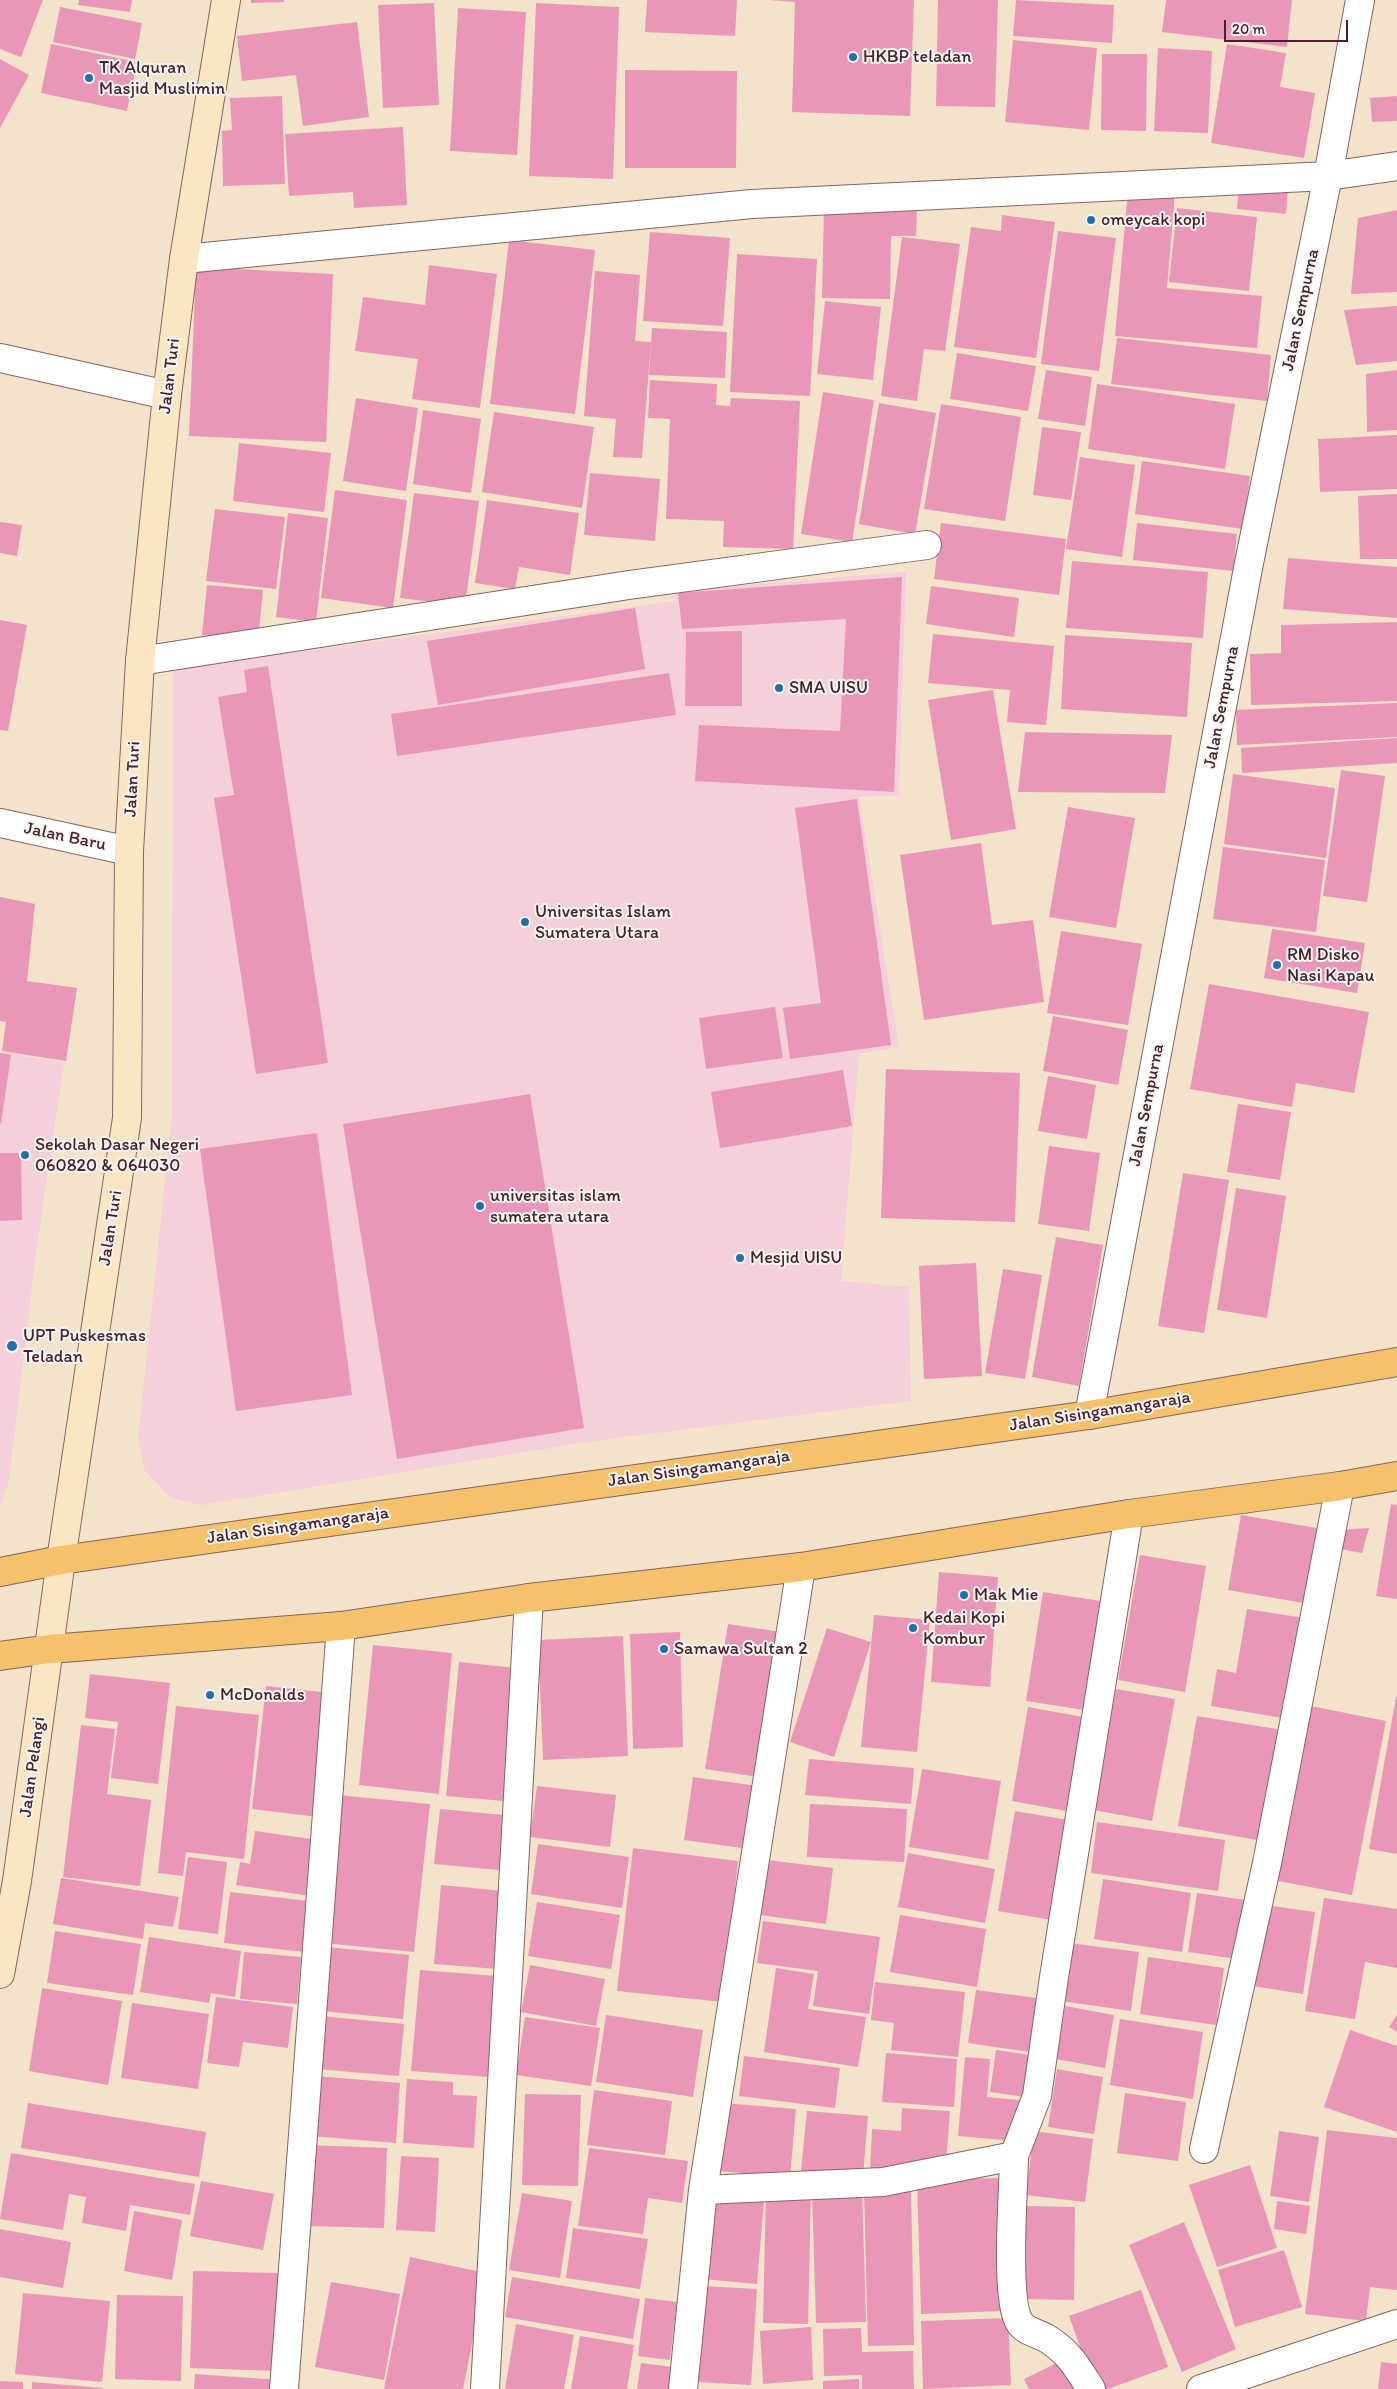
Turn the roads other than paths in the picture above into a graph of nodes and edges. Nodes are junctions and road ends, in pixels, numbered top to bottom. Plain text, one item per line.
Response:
1 (226, 0) edge
2 (1360, 0) edge
3 (1397, 166) edge
4 (1328, 176) junction
5 (184, 259) junction
6 (0, 358) edge
7 (167, 395) junction
8 (927, 546) dead end
9 (140, 661) junction
10 (0, 823) edge
11 (129, 851) junction
12 (1397, 1362) edge
13 (1089, 1415) junction
14 (1397, 1476) edge
15 (1340, 1486) junction
16 (1129, 1514) junction
17 (61, 1560) junction
18 (801, 1567) junction
19 (0, 1572) edge
20 (529, 1598) junction
21 (341, 1626) junction
22 (50, 1649) junction
23 (0, 1656) edge
24 (0, 1974) edge
25 (1204, 2149) dead end
26 (1014, 2156) junction
27 (703, 2190) junction
28 (1397, 2324) edge
29 (284, 2389) edge
30 (485, 2389) edge
31 (683, 2389) edge
32 (1091, 2389) edge
33 (1201, 2389) edge

1 - 5 main road, Jalan Turi
2 - 4 street, Jalan Sempurna
3 - 4 street
4 - 5 street
4 - 13 street, Jalan Sempurna
5 - 7 main road, Jalan Turi
6 - 7 street
7 - 9 main road, Jalan Turi
8 - 9 street
9 - 11 main road, Jalan Turi
10 - 11 street, Jalan Baru
11 - 17 main road, Jalan Turi
12 - 13 main road, Jalan Sisingamangaraja
13 - 17 main road, Jalan Sisingamangaraja
14 - 15 main road
15 - 16 main road
15 - 25 street
16 - 18 main road
16 - 26 street
17 - 19 main road, Jalan Sisingamangaraja
17 - 22 main road, Jalan Pelangi
18 - 20 main road
18 - 27 street
20 - 21 main road
20 - 30 street
21 - 22 main road
21 - 29 street
22 - 23 main road
22 - 24 main road, Jalan Pelangi
26 - 27 street
26 - 32 street
27 - 31 street
28 - 33 street

